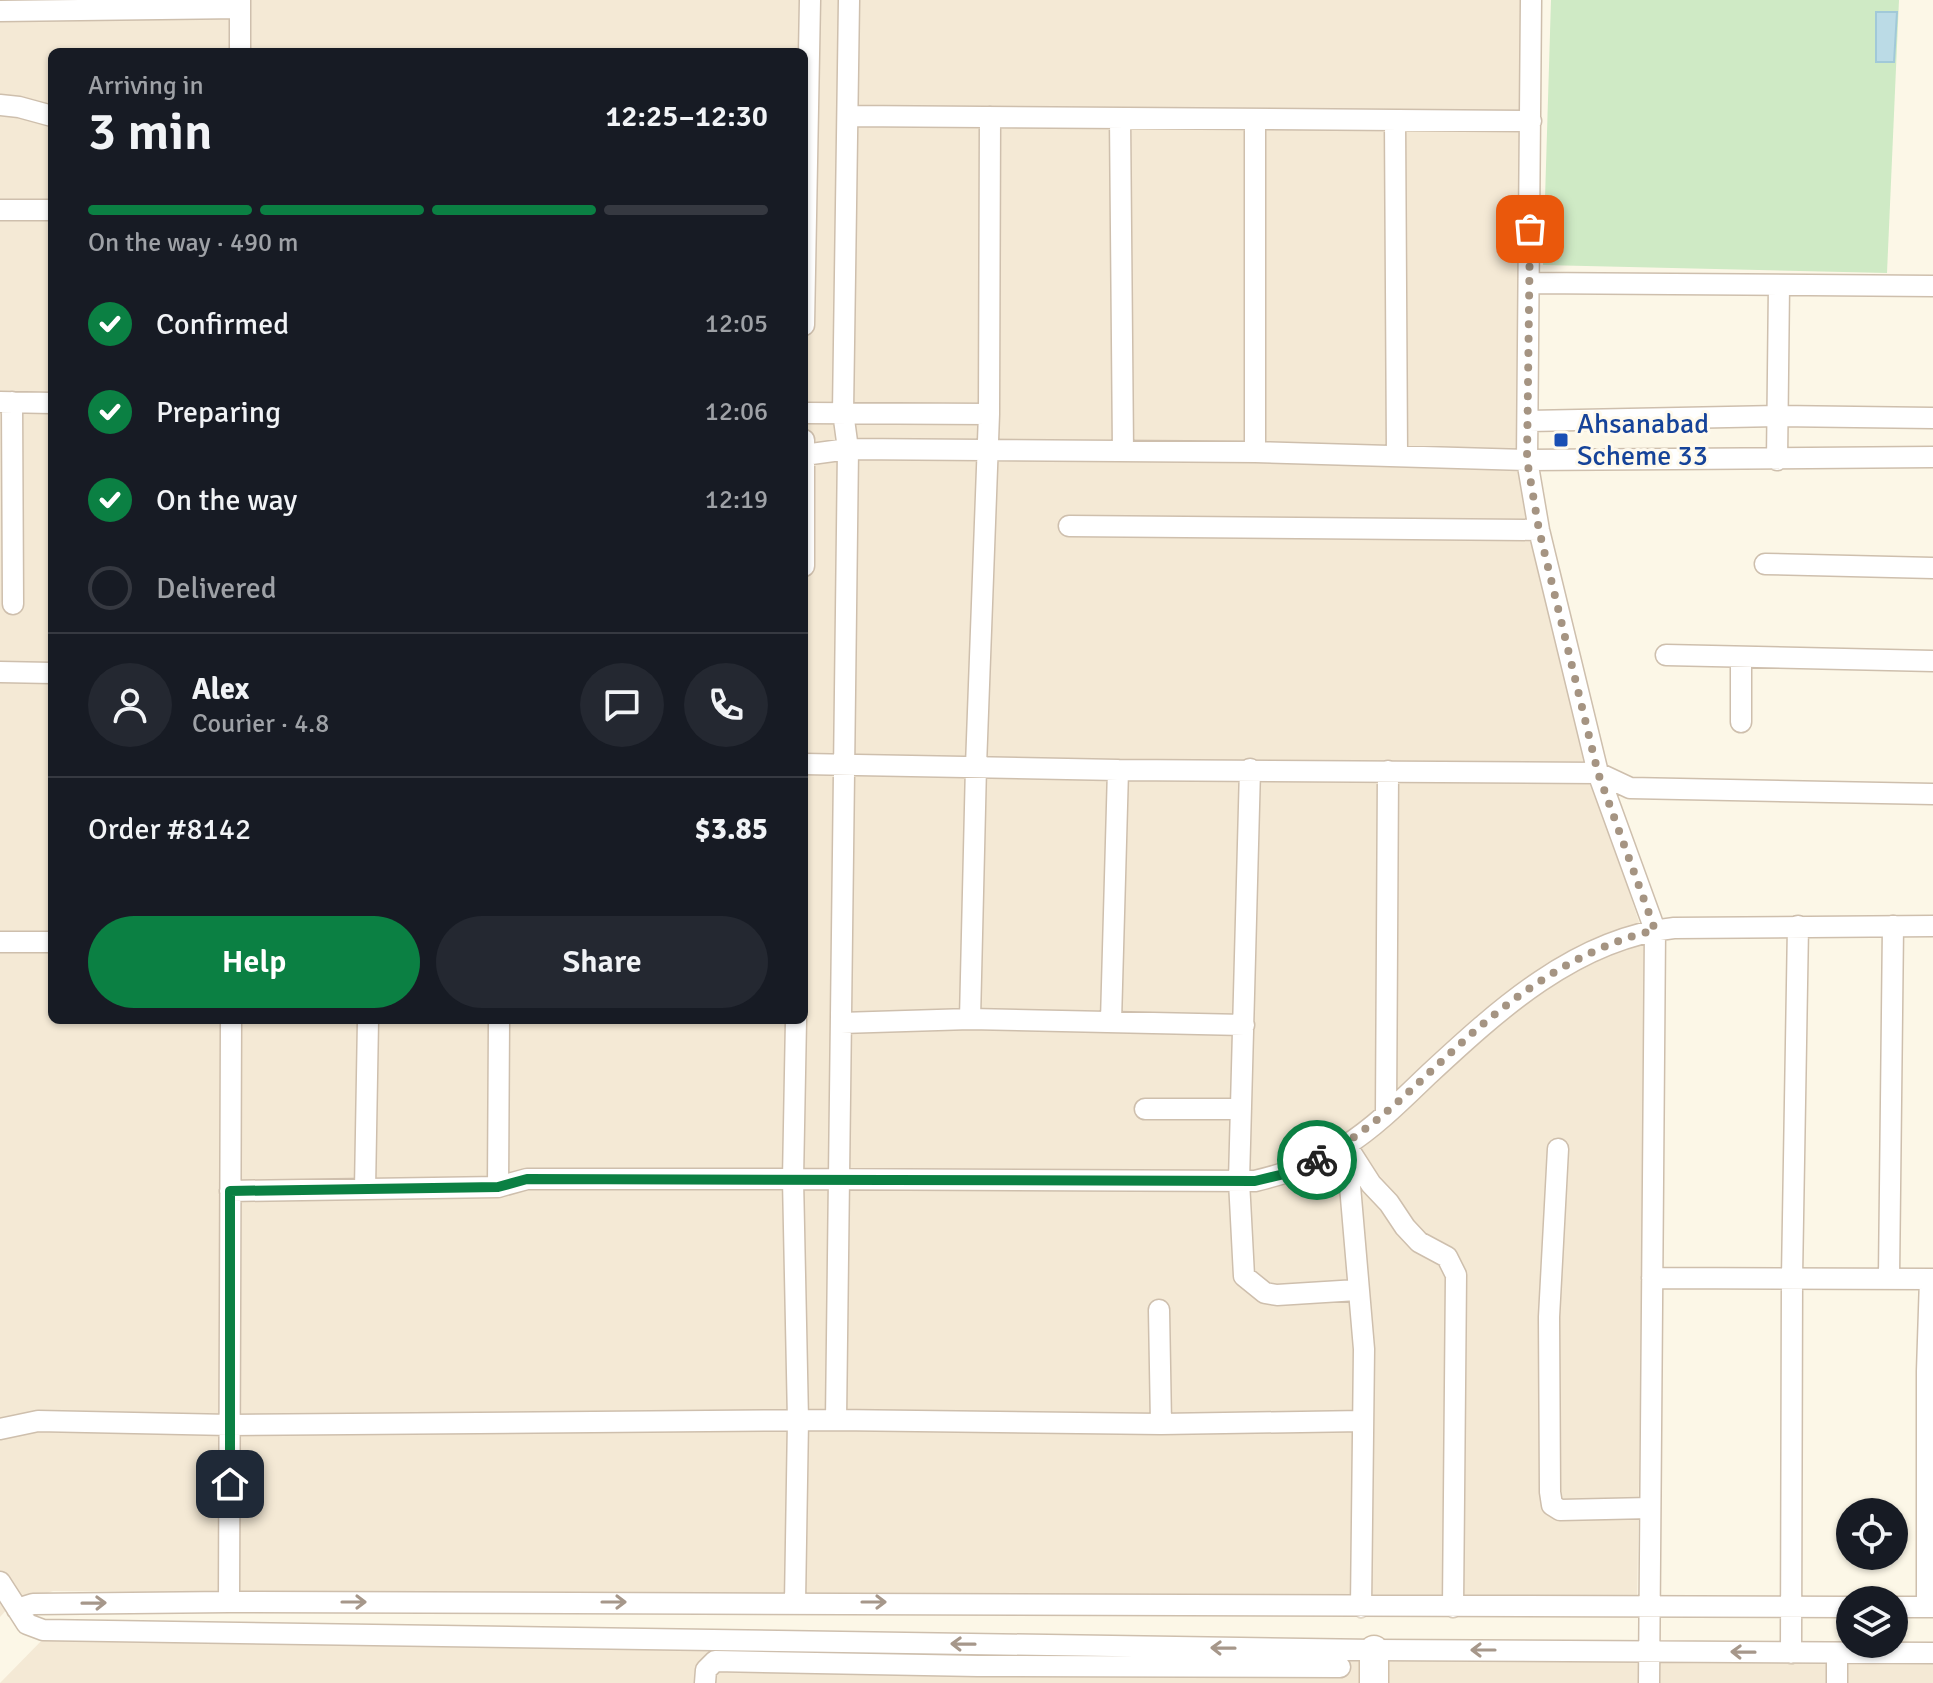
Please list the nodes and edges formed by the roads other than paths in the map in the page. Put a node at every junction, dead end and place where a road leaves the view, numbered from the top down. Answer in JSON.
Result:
{"nodes":[{"id":1,"x":810,"y":0,"type":"edge"},
{"id":2,"x":849,"y":0,"type":"edge"},
{"id":3,"x":1531,"y":0,"type":"edge"},
{"id":4,"x":240,"y":4,"type":"edge"},
{"id":5,"x":0,"y":11,"type":"edge"},
{"id":6,"x":240,"y":48,"type":"edge"},
{"id":7,"x":808,"y":58,"type":"edge"},
{"id":8,"x":0,"y":105,"type":"edge"},
{"id":9,"x":48,"y":115,"type":"edge"},
{"id":10,"x":849,"y":116,"type":"junction"},
{"id":11,"x":990,"y":117,"type":"junction"},
{"id":12,"x":1120,"y":118,"type":"junction"},
{"id":13,"x":1255,"y":120,"type":"junction"},
{"id":14,"x":1395,"y":121,"type":"junction"},
{"id":15,"x":1531,"y":121,"type":"junction"},
{"id":16,"x":0,"y":210,"type":"edge"},
{"id":17,"x":48,"y":210,"type":"edge"},
{"id":18,"x":1529,"y":283,"type":"junction"},
{"id":19,"x":1779,"y":285,"type":"junction"},
{"id":20,"x":1933,"y":286,"type":"edge"},
{"id":21,"x":6,"y":402,"type":"edge"},
{"id":22,"x":48,"y":403,"type":"edge"},
{"id":23,"x":843,"y":412,"type":"junction"},
{"id":24,"x":808,"y":413,"type":"edge"},
{"id":25,"x":989,"y":414,"type":"junction"},
{"id":26,"x":1778,"y":416,"type":"junction"},
{"id":27,"x":1933,"y":418,"type":"edge"},
{"id":28,"x":1529,"y":421,"type":"junction"},
{"id":29,"x":848,"y":449,"type":"junction"},
{"id":30,"x":808,"y":450,"type":"edge"},
{"id":31,"x":1123,"y":451,"type":"junction"},
{"id":32,"x":987,"y":452,"type":"junction"},
{"id":33,"x":1255,"y":452,"type":"junction"},
{"id":34,"x":1397,"y":455,"type":"junction"},
{"id":35,"x":1933,"y":457,"type":"edge"},
{"id":36,"x":1527,"y":460,"type":"junction"},
{"id":37,"x":1777,"y":460,"type":"junction"},
{"id":38,"x":1069,"y":526,"type":"dead end"},
{"id":39,"x":1539,"y":530,"type":"junction"},
{"id":40,"x":1765,"y":564,"type":"dead end"},
{"id":41,"x":1933,"y":568,"type":"edge"},
{"id":42,"x":13,"y":604,"type":"dead end"},
{"id":43,"x":1666,"y":655,"type":"dead end"},
{"id":44,"x":1741,"y":657,"type":"junction"},
{"id":45,"x":1933,"y":661,"type":"edge"},
{"id":46,"x":0,"y":672,"type":"edge"},
{"id":47,"x":48,"y":673,"type":"edge"},
{"id":48,"x":1741,"y":722,"type":"dead end"},
{"id":49,"x":808,"y":764,"type":"edge"},
{"id":50,"x":845,"y":765,"type":"junction"},
{"id":51,"x":976,"y":766,"type":"junction"},
{"id":52,"x":1250,"y":769,"type":"junction"},
{"id":53,"x":1118,"y":770,"type":"junction"},
{"id":54,"x":1388,"y":771,"type":"junction"},
{"id":55,"x":1598,"y":773,"type":"junction"},
{"id":56,"x":1933,"y":794,"type":"edge"},
{"id":57,"x":1798,"y":926,"type":"junction"},
{"id":58,"x":1893,"y":926,"type":"junction"},
{"id":59,"x":1933,"y":926,"type":"edge"},
{"id":60,"x":1655,"y":930,"type":"junction"},
{"id":61,"x":0,"y":942,"type":"edge"},
{"id":62,"x":48,"y":942,"type":"edge"},
{"id":63,"x":970,"y":1019,"type":"junction"},
{"id":64,"x":1111,"y":1021,"type":"junction"},
{"id":65,"x":841,"y":1023,"type":"junction"},
{"id":66,"x":231,"y":1024,"type":"edge"},
{"id":67,"x":368,"y":1024,"type":"edge"},
{"id":68,"x":499,"y":1024,"type":"edge"},
{"id":69,"x":796,"y":1024,"type":"edge"},
{"id":70,"x":1244,"y":1025,"type":"junction"},
{"id":71,"x":1145,"y":1109,"type":"dead end"},
{"id":72,"x":1241,"y":1109,"type":"junction"},
{"id":73,"x":1386,"y":1114,"type":"junction"},
{"id":74,"x":1346,"y":1145,"type":"junction"},
{"id":75,"x":1558,"y":1149,"type":"dead end"},
{"id":76,"x":793,"y":1179,"type":"junction"},
{"id":77,"x":838,"y":1180,"type":"junction"},
{"id":78,"x":1239,"y":1181,"type":"junction"},
{"id":79,"x":498,"y":1187,"type":"junction"},
{"id":80,"x":365,"y":1189,"type":"junction"},
{"id":81,"x":230,"y":1191,"type":"junction"},
{"id":82,"x":1792,"y":1277,"type":"junction"},
{"id":83,"x":1889,"y":1277,"type":"junction"},
{"id":84,"x":1652,"y":1278,"type":"junction"},
{"id":85,"x":1932,"y":1279,"type":"edge"},
{"id":86,"x":1357,"y":1290,"type":"junction"},
{"id":87,"x":1159,"y":1310,"type":"dead end"},
{"id":88,"x":798,"y":1420,"type":"junction"},
{"id":89,"x":836,"y":1420,"type":"junction"},
{"id":90,"x":1363,"y":1421,"type":"junction"},
{"id":91,"x":1161,"y":1424,"type":"junction"},
{"id":92,"x":230,"y":1425,"type":"junction"},
{"id":93,"x":0,"y":1429,"type":"edge"},
{"id":94,"x":1650,"y":1508,"type":"junction"},
{"id":95,"x":6,"y":1596,"type":"edge"},
{"id":96,"x":229,"y":1602,"type":"junction"},
{"id":97,"x":795,"y":1602,"type":"junction"},
{"id":98,"x":1361,"y":1607,"type":"junction"},
{"id":99,"x":1453,"y":1607,"type":"junction"},
{"id":100,"x":1836,"y":1607,"type":"edge"},
{"id":101,"x":1908,"y":1607,"type":"edge"},
{"id":102,"x":1930,"y":1607,"type":"edge"},
{"id":103,"x":1649,"y":1608,"type":"junction"},
{"id":104,"x":1792,"y":1608,"type":"junction"},
{"id":105,"x":1374,"y":1650,"type":"junction"},
{"id":106,"x":1649,"y":1650,"type":"junction"},
{"id":107,"x":1791,"y":1653,"type":"junction"},
{"id":108,"x":1836,"y":1653,"type":"edge"},
{"id":109,"x":1908,"y":1653,"type":"edge"},
{"id":110,"x":1933,"y":1653,"type":"edge"},
{"id":111,"x":1837,"y":1658,"type":"edge"},
{"id":112,"x":1340,"y":1667,"type":"dead end"},
{"id":113,"x":977,"y":1675,"type":"edge"},
{"id":114,"x":1238,"y":1675,"type":"edge"},
{"id":115,"x":705,"y":1683,"type":"edge"},
{"id":116,"x":1374,"y":1683,"type":"edge"},
{"id":117,"x":1649,"y":1683,"type":"edge"},
{"id":118,"x":1837,"y":1683,"type":"edge"}],
"edges":[{"from":1,"to":7,"type":"street"},
{"from":2,"to":10,"type":"street"},
{"from":3,"to":15,"type":"street"},
{"from":4,"to":5,"type":"street"},
{"from":4,"to":6,"type":"street"},
{"from":8,"to":9,"type":"street"},
{"from":10,"to":11,"type":"street"},
{"from":10,"to":23,"type":"street"},
{"from":11,"to":12,"type":"street"},
{"from":11,"to":25,"type":"street"},
{"from":12,"to":13,"type":"street"},
{"from":12,"to":31,"type":"street"},
{"from":13,"to":14,"type":"street"},
{"from":13,"to":33,"type":"street"},
{"from":14,"to":15,"type":"street"},
{"from":14,"to":34,"type":"street"},
{"from":15,"to":18,"type":"street"},
{"from":16,"to":17,"type":"street"},
{"from":18,"to":19,"type":"street"},
{"from":18,"to":28,"type":"street"},
{"from":19,"to":20,"type":"street"},
{"from":19,"to":26,"type":"street"},
{"from":21,"to":22,"type":"street"},
{"from":21,"to":42,"type":"street"},
{"from":23,"to":24,"type":"street"},
{"from":23,"to":25,"type":"street"},
{"from":23,"to":29,"type":"street"},
{"from":25,"to":32,"type":"street"},
{"from":26,"to":27,"type":"street"},
{"from":26,"to":28,"type":"street"},
{"from":26,"to":37,"type":"street"},
{"from":28,"to":36,"type":"street"},
{"from":29,"to":30,"type":"street"},
{"from":29,"to":32,"type":"street"},
{"from":29,"to":50,"type":"street"},
{"from":31,"to":32,"type":"street"},
{"from":31,"to":33,"type":"street"},
{"from":32,"to":51,"type":"street"},
{"from":33,"to":34,"type":"street"},
{"from":34,"to":36,"type":"street"},
{"from":35,"to":37,"type":"street"},
{"from":36,"to":37,"type":"street"},
{"from":36,"to":39,"type":"street"},
{"from":38,"to":39,"type":"street"},
{"from":39,"to":55,"type":"street"},
{"from":40,"to":41,"type":"street"},
{"from":43,"to":44,"type":"street"},
{"from":44,"to":45,"type":"street"},
{"from":44,"to":48,"type":"street"},
{"from":46,"to":47,"type":"street"},
{"from":49,"to":50,"type":"street"},
{"from":50,"to":51,"type":"street"},
{"from":50,"to":65,"type":"street"},
{"from":51,"to":53,"type":"street"},
{"from":51,"to":63,"type":"street"},
{"from":52,"to":53,"type":"street"},
{"from":52,"to":54,"type":"street"},
{"from":52,"to":70,"type":"street"},
{"from":53,"to":64,"type":"street"},
{"from":54,"to":55,"type":"street"},
{"from":54,"to":73,"type":"street"},
{"from":55,"to":56,"type":"street"},
{"from":55,"to":60,"type":"street"},
{"from":57,"to":58,"type":"street"},
{"from":57,"to":60,"type":"street"},
{"from":57,"to":82,"type":"street"},
{"from":58,"to":59,"type":"street"},
{"from":58,"to":83,"type":"street"},
{"from":60,"to":73,"type":"street"},
{"from":60,"to":84,"type":"street"},
{"from":61,"to":62,"type":"street"},
{"from":63,"to":64,"type":"street"},
{"from":63,"to":65,"type":"street"},
{"from":64,"to":70,"type":"street"},
{"from":65,"to":77,"type":"street"},
{"from":66,"to":81,"type":"street"},
{"from":67,"to":80,"type":"street"},
{"from":68,"to":79,"type":"street"},
{"from":69,"to":76,"type":"street"},
{"from":70,"to":72,"type":"street"},
{"from":71,"to":72,"type":"street"},
{"from":72,"to":78,"type":"street"},
{"from":73,"to":74,"type":"street"},
{"from":74,"to":78,"type":"street"},
{"from":74,"to":86,"type":"street"},
{"from":74,"to":99,"type":"street"},
{"from":75,"to":94,"type":"street"},
{"from":76,"to":77,"type":"street"},
{"from":76,"to":79,"type":"street"},
{"from":76,"to":88,"type":"street"},
{"from":77,"to":78,"type":"street"},
{"from":77,"to":89,"type":"street"},
{"from":78,"to":86,"type":"street"},
{"from":79,"to":80,"type":"street"},
{"from":80,"to":81,"type":"street"},
{"from":81,"to":92,"type":"street"},
{"from":82,"to":83,"type":"street"},
{"from":82,"to":84,"type":"street"},
{"from":82,"to":104,"type":"street"},
{"from":83,"to":85,"type":"street"},
{"from":84,"to":94,"type":"street"},
{"from":85,"to":102,"type":"street"},
{"from":86,"to":90,"type":"street"},
{"from":87,"to":91,"type":"street"},
{"from":88,"to":89,"type":"street"},
{"from":88,"to":92,"type":"street"},
{"from":88,"to":97,"type":"street"},
{"from":89,"to":91,"type":"street"},
{"from":90,"to":91,"type":"street"},
{"from":90,"to":98,"type":"street"},
{"from":92,"to":93,"type":"street"},
{"from":92,"to":96,"type":"street"},
{"from":94,"to":103,"type":"street"},
{"from":95,"to":96,"type":"street","one_way":true},
{"from":105,"to":95,"type":"street","one_way":true},
{"from":96,"to":97,"type":"street","one_way":true},
{"from":97,"to":98,"type":"street","one_way":true},
{"from":98,"to":99,"type":"street"},
{"from":99,"to":103,"type":"street"},
{"from":100,"to":104,"type":"street"},
{"from":101,"to":102,"type":"street"},
{"from":103,"to":104,"type":"street"},
{"from":103,"to":106,"type":"street"},
{"from":104,"to":107,"type":"street"},
{"from":106,"to":105,"type":"street","one_way":true},
{"from":105,"to":116,"type":"street"},
{"from":107,"to":106,"type":"street","one_way":true},
{"from":106,"to":117,"type":"street"},
{"from":107,"to":108,"type":"street"},
{"from":109,"to":110,"type":"street"},
{"from":111,"to":118,"type":"street"},
{"from":112,"to":114,"type":"street"},
{"from":113,"to":114,"type":"street"},
{"from":113,"to":115,"type":"street"}]}
